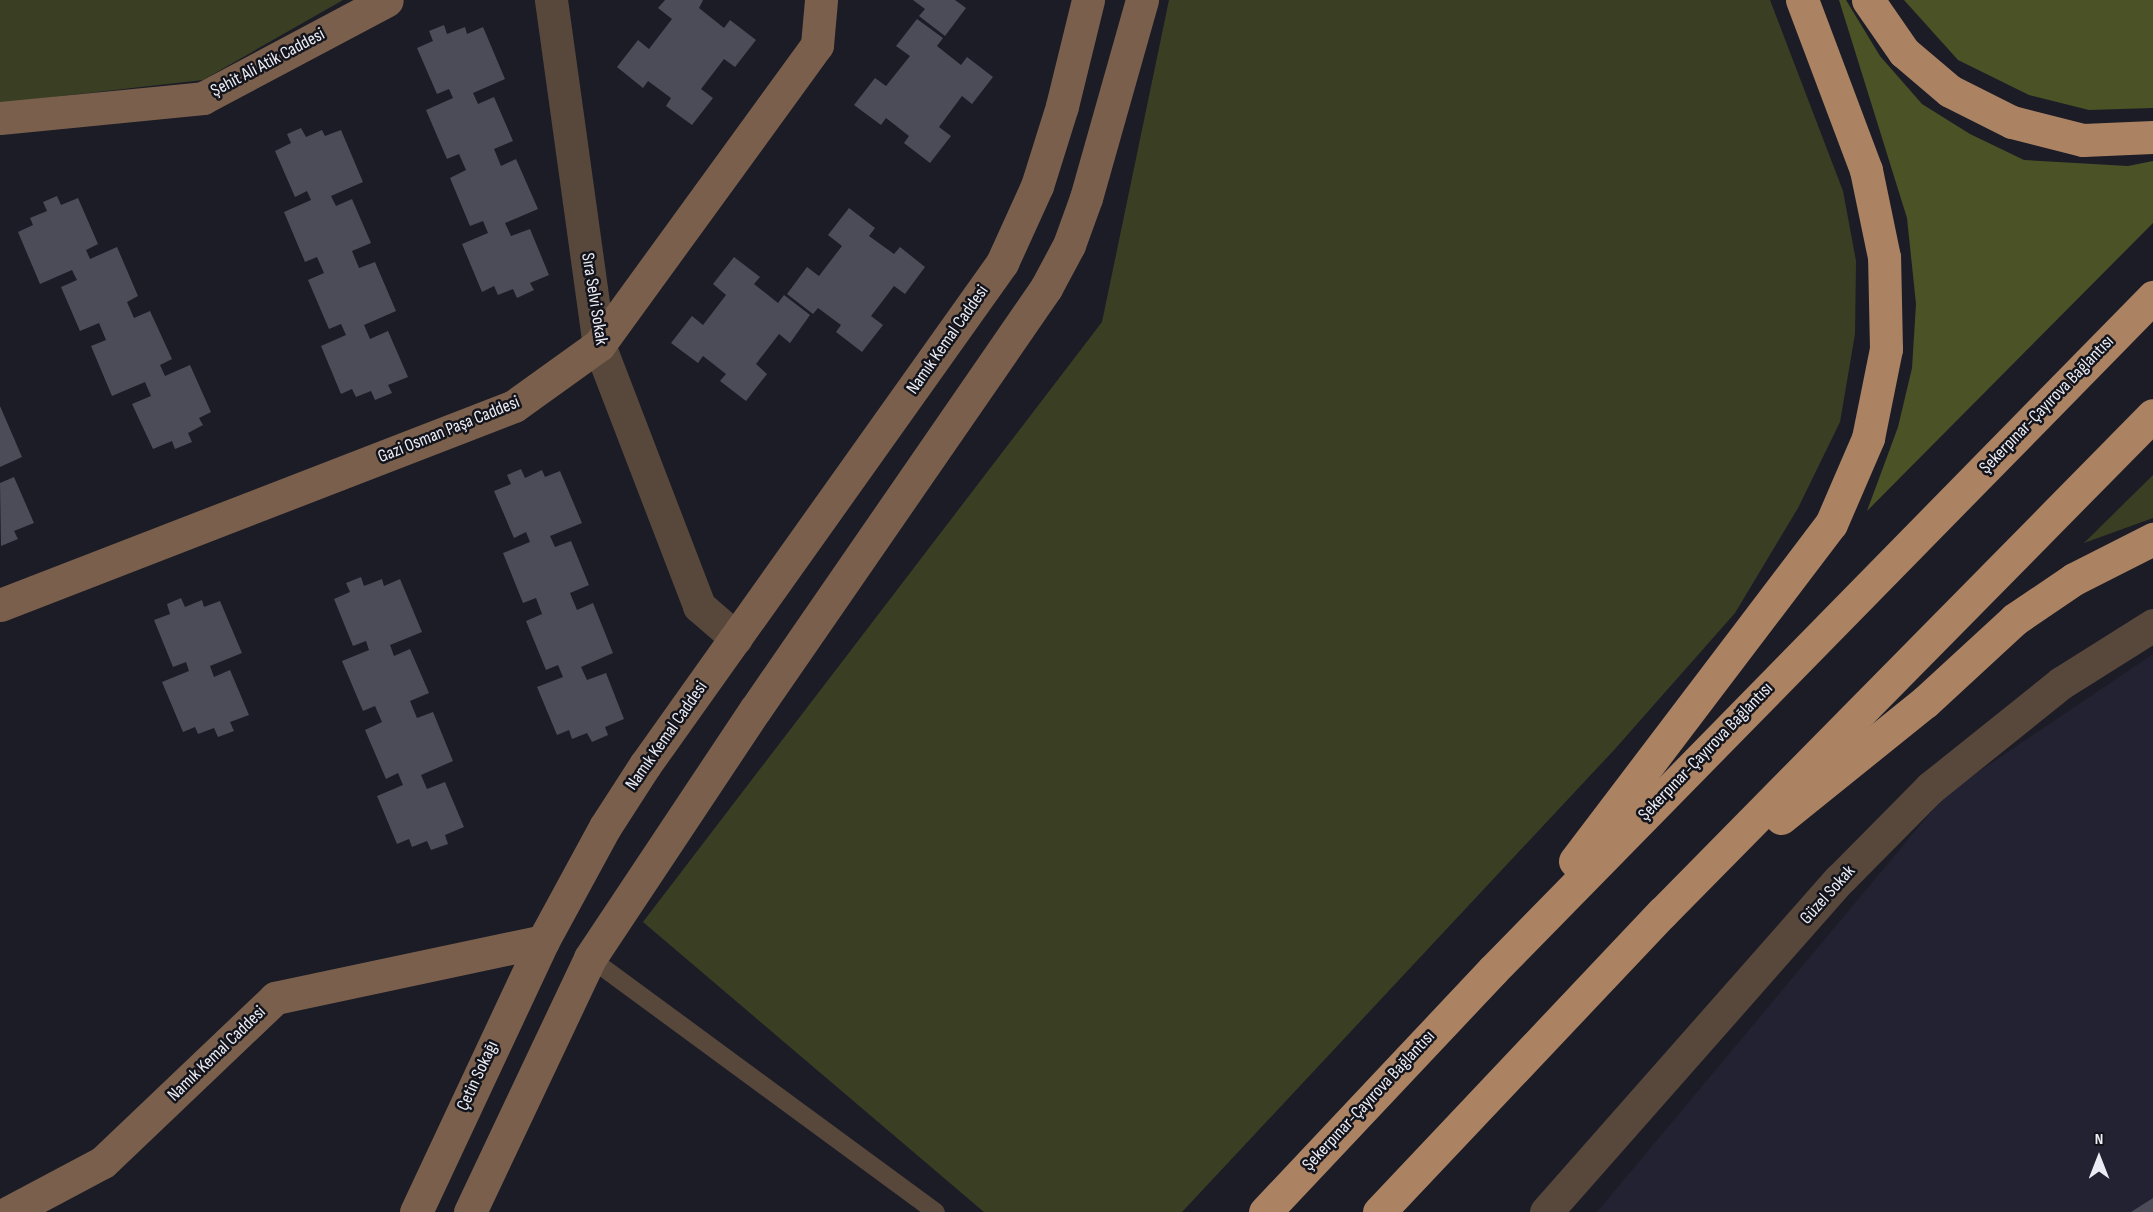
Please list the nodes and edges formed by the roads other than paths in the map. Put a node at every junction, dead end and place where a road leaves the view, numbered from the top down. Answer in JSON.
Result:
{"nodes":[{"id":1,"x":387,"y":0,"type":"edge"},
{"id":2,"x":551,"y":0,"type":"edge"},
{"id":3,"x":821,"y":0,"type":"edge"},
{"id":4,"x":1088,"y":0,"type":"edge"},
{"id":5,"x":1142,"y":0,"type":"edge"},
{"id":6,"x":1802,"y":0,"type":"edge"},
{"id":7,"x":1868,"y":0,"type":"edge"},
{"id":8,"x":0,"y":118,"type":"edge"},
{"id":9,"x":2153,"y":137,"type":"edge"},
{"id":10,"x":2153,"y":297,"type":"edge"},
{"id":11,"x":599,"y":345,"type":"junction"},
{"id":12,"x":2153,"y":414,"type":"edge"},
{"id":13,"x":2153,"y":539,"type":"edge"},
{"id":14,"x":0,"y":605,"type":"edge"},
{"id":15,"x":2153,"y":625,"type":"edge"},
{"id":16,"x":736,"y":638,"type":"junction"},
{"id":17,"x":1662,"y":913,"type":"junction"},
{"id":18,"x":543,"y":941,"type":"junction"},
{"id":19,"x":590,"y":958,"type":"junction"},
{"id":20,"x":1493,"y":970,"type":"junction"},
{"id":21,"x":9,"y":1212,"type":"edge"},
{"id":22,"x":416,"y":1212,"type":"edge"},
{"id":23,"x":470,"y":1212,"type":"edge"},
{"id":24,"x":936,"y":1212,"type":"edge"},
{"id":25,"x":1265,"y":1212,"type":"edge"},
{"id":26,"x":1379,"y":1212,"type":"edge"},
{"id":27,"x":1546,"y":1212,"type":"edge"}],
"edges":[{"from":1,"to":8,"type":"street","name":"Şehit Ali Atik Caddesi"},
{"from":2,"to":11,"type":"street","name":"Sıra Selvi Sokak"},
{"from":3,"to":11,"type":"street","name":"Gazi Osman Paşa Caddesi"},
{"from":4,"to":16,"type":"street","name":"Namık Kemal Caddesi"},
{"from":5,"to":19,"type":"street"},
{"from":6,"to":20,"type":"highway"},
{"from":7,"to":9,"type":"highway"},
{"from":10,"to":20,"type":"highway","name":"Şekerpınar-Çayırova Bağlantısı"},
{"from":11,"to":14,"type":"street","name":"Gazi Osman Paşa Caddesi"},
{"from":11,"to":16,"type":"street","name":"Sıra Selvi Sokak"},
{"from":12,"to":17,"type":"highway"},
{"from":13,"to":17,"type":"highway"},
{"from":15,"to":27,"type":"street","name":"Güzel Sokak"},
{"from":16,"to":18,"type":"street","name":"Namık Kemal Caddesi"},
{"from":17,"to":26,"type":"highway"},
{"from":18,"to":21,"type":"street","name":"Namık Kemal Caddesi"},
{"from":18,"to":22,"type":"street","name":"Çetin Sokağı"},
{"from":19,"to":23,"type":"street"},
{"from":19,"to":24,"type":"lane"},
{"from":20,"to":25,"type":"highway","name":"Şekerpınar-Çayırova Bağlantısı"}]}
